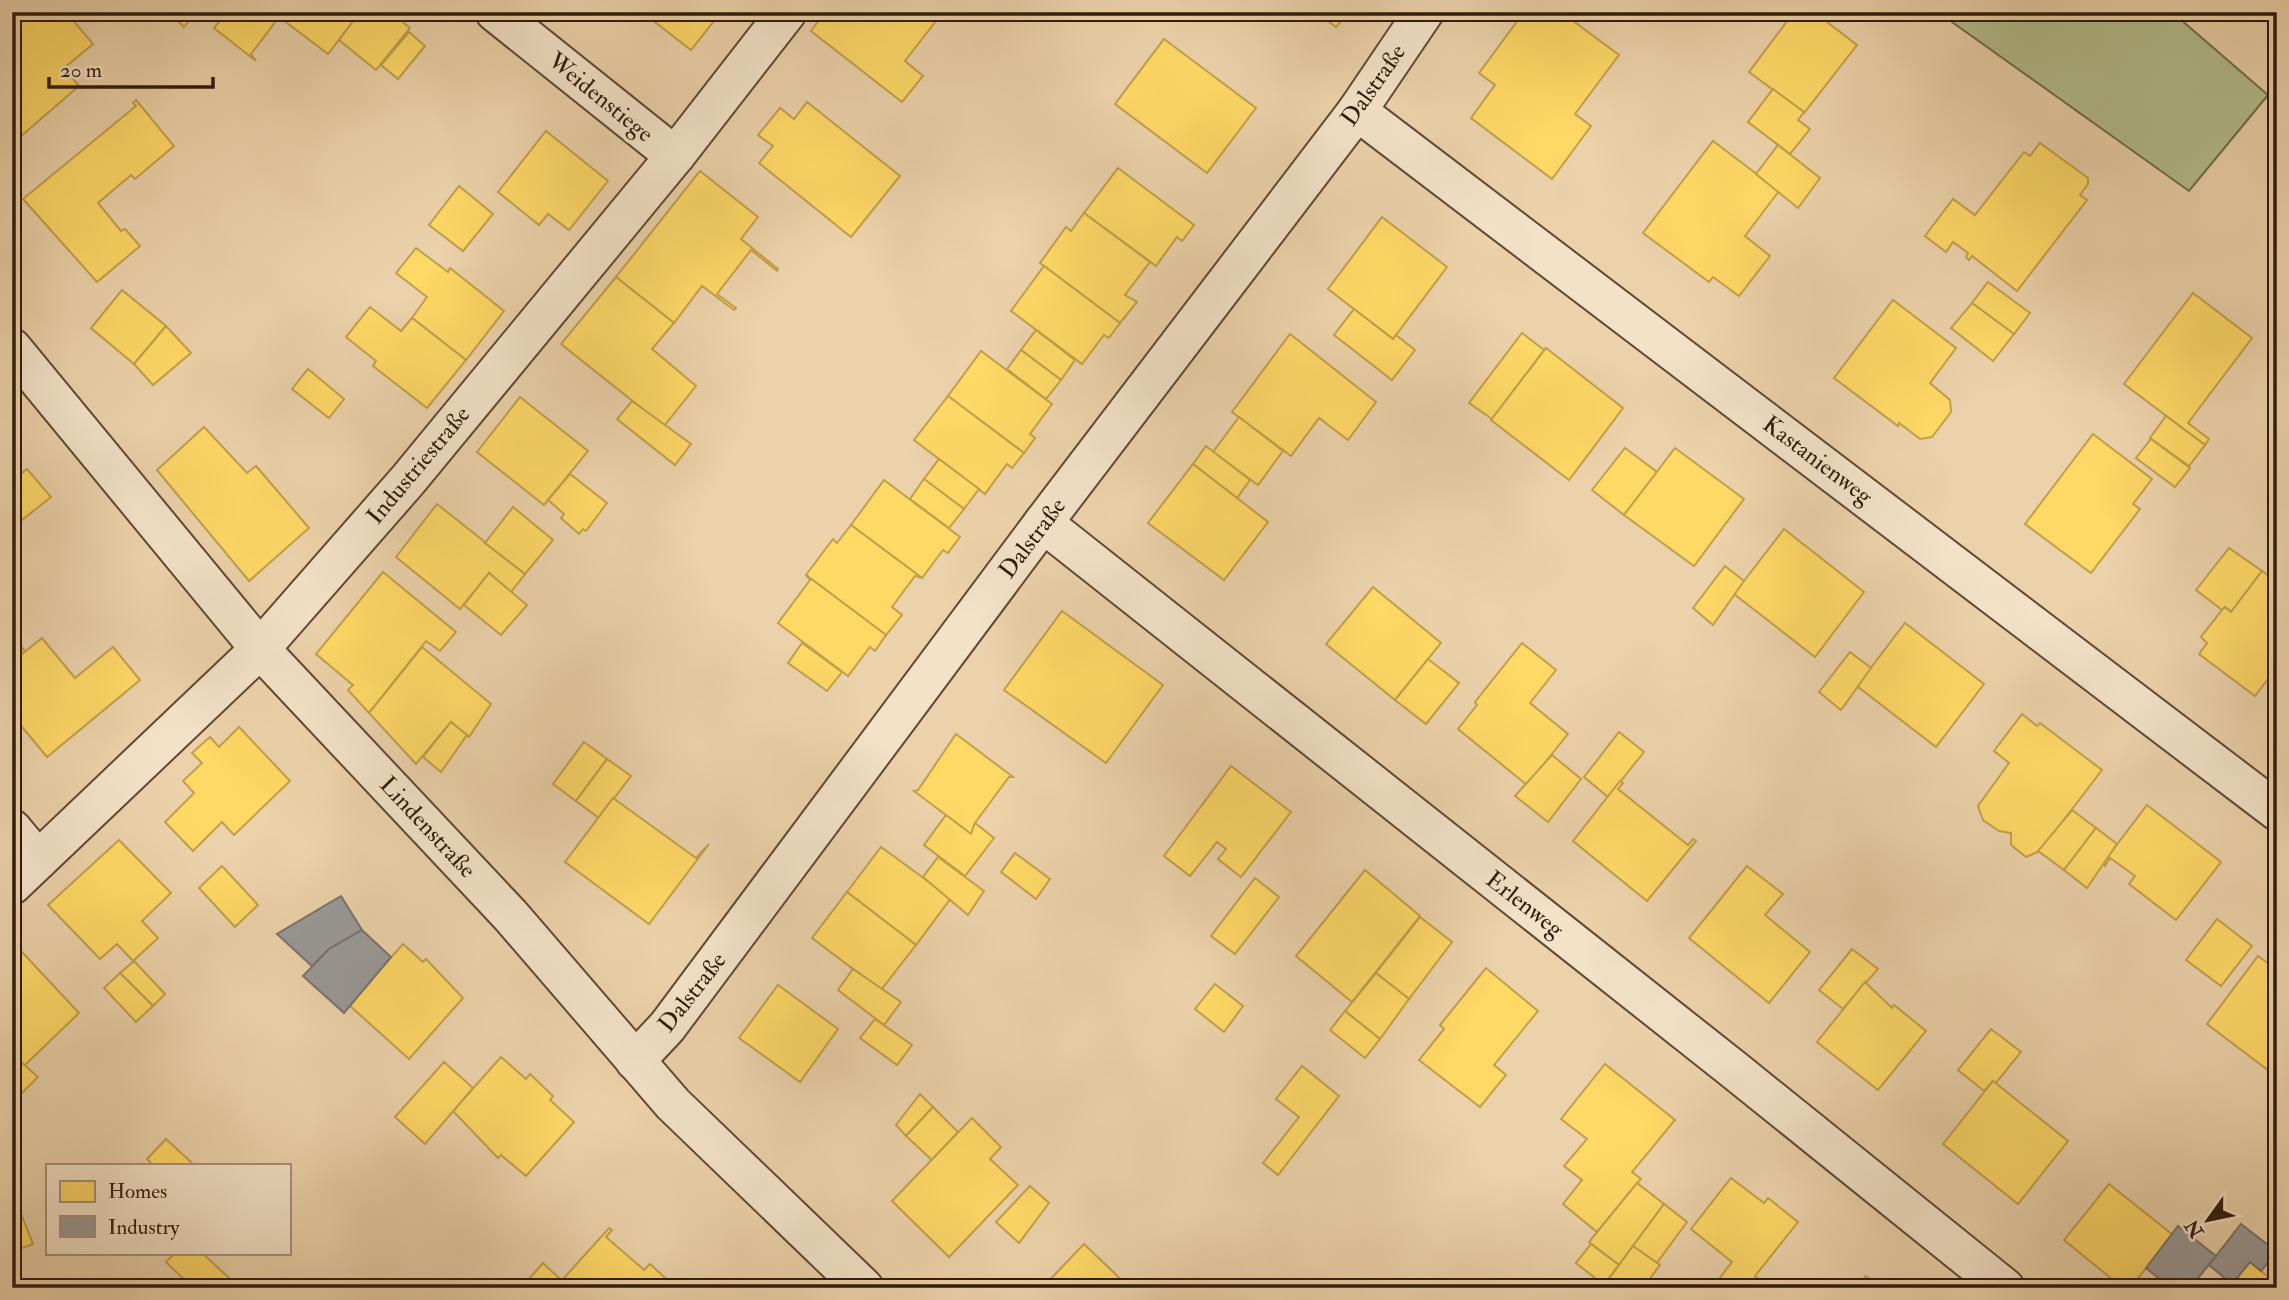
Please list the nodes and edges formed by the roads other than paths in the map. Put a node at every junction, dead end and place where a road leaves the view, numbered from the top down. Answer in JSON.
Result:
{"nodes":[{"id":1,"x":495,"y":12,"type":"edge"},
{"id":2,"x":787,"y":12,"type":"edge"},
{"id":3,"x":1424,"y":12,"type":"edge"},
{"id":4,"x":1357,"y":111,"type":"junction"},
{"id":5,"x":675,"y":156,"type":"junction"},
{"id":6,"x":12,"y":348,"type":"edge"},
{"id":7,"x":1043,"y":523,"type":"junction"},
{"id":8,"x":260,"y":649,"type":"junction"},
{"id":9,"x":2277,"y":811,"type":"edge"},
{"id":10,"x":12,"y":829,"type":"edge"},
{"id":11,"x":25,"y":872,"type":"edge"},
{"id":12,"x":635,"y":1061,"type":"junction"},
{"id":13,"x":864,"y":1288,"type":"edge"},
{"id":14,"x":2005,"y":1288,"type":"edge"}],
"edges":[{"from":1,"to":5,"type":"street","name":"Weidenstiege"},
{"from":2,"to":5,"type":"street","name":"Industriestraße"},
{"from":3,"to":4,"type":"street","name":"Dalstraße"},
{"from":4,"to":7,"type":"street","name":"Dalstraße"},
{"from":4,"to":9,"type":"street","name":"Kastanienweg"},
{"from":5,"to":8,"type":"street","name":"Industriestraße"},
{"from":6,"to":8,"type":"street","name":"Lindenstraße"},
{"from":7,"to":12,"type":"street","name":"Dalstraße"},
{"from":7,"to":14,"type":"street","name":"Erlenweg"},
{"from":8,"to":11,"type":"street","name":"Industriestraße"},
{"from":8,"to":12,"type":"street","name":"Lindenstraße"},
{"from":10,"to":11,"type":"street"},
{"from":12,"to":13,"type":"street","name":"Lindenstraße"}]}
